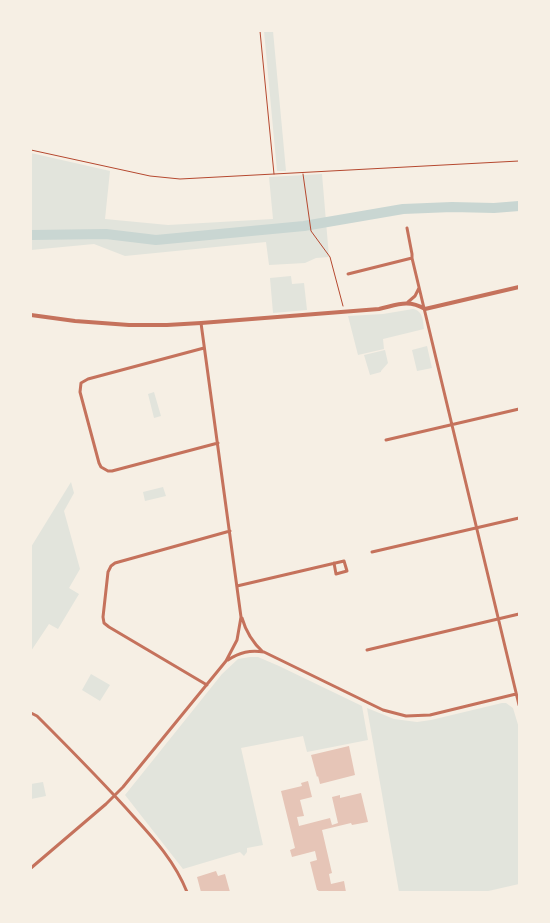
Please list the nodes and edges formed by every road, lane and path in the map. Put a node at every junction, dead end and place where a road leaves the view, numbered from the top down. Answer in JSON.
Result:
{"nodes":[{"id":1,"x":260,"y":31,"type":"edge"},
{"id":2,"x":31,"y":150,"type":"edge"},
{"id":3,"x":519,"y":161,"type":"edge"},
{"id":4,"x":303,"y":172,"type":"junction"},
{"id":5,"x":274,"y":174,"type":"junction"},
{"id":6,"x":407,"y":228,"type":"dead end"},
{"id":7,"x":412,"y":258,"type":"junction"},
{"id":8,"x":348,"y":274,"type":"dead end"},
{"id":9,"x":419,"y":287,"type":"junction"},
{"id":10,"x":519,"y":287,"type":"edge"},
{"id":11,"x":408,"y":302,"type":"junction"},
{"id":12,"x":425,"y":309,"type":"junction"},
{"id":13,"x":344,"y":312,"type":"junction"},
{"id":14,"x":31,"y":315,"type":"edge"},
{"id":15,"x":200,"y":323,"type":"junction"},
{"id":16,"x":204,"y":348,"type":"junction"},
{"id":17,"x":519,"y":409,"type":"edge"},
{"id":18,"x":452,"y":424,"type":"junction"},
{"id":19,"x":386,"y":440,"type":"dead end"},
{"id":20,"x":218,"y":443,"type":"junction"},
{"id":21,"x":519,"y":518,"type":"edge"},
{"id":22,"x":477,"y":528,"type":"junction"},
{"id":23,"x":230,"y":531,"type":"junction"},
{"id":24,"x":372,"y":552,"type":"dead end"},
{"id":25,"x":334,"y":563,"type":"junction"},
{"id":26,"x":237,"y":586,"type":"junction"},
{"id":27,"x":519,"y":614,"type":"edge"},
{"id":28,"x":241,"y":617,"type":"junction"},
{"id":29,"x":498,"y":619,"type":"junction"},
{"id":30,"x":367,"y":650,"type":"dead end"},
{"id":31,"x":264,"y":652,"type":"junction"},
{"id":32,"x":226,"y":661,"type":"junction"},
{"id":33,"x":207,"y":685,"type":"junction"},
{"id":34,"x":516,"y":694,"type":"junction"},
{"id":35,"x":519,"y":705,"type":"edge"},
{"id":36,"x":31,"y":714,"type":"edge"},
{"id":37,"x":115,"y":795,"type":"junction"},
{"id":38,"x":31,"y":868,"type":"edge"},
{"id":39,"x":187,"y":892,"type":"edge"}],
"edges":[{"from":1,"to":5,"type":"path"},
{"from":2,"to":5,"type":"path"},
{"from":3,"to":4,"type":"path"},
{"from":4,"to":5,"type":"path"},
{"from":4,"to":13,"type":"path"},
{"from":6,"to":7,"type":"street"},
{"from":7,"to":8,"type":"street"},
{"from":7,"to":9,"type":"street"},
{"from":9,"to":11,"type":"street"},
{"from":9,"to":12,"type":"street"},
{"from":10,"to":12,"type":"street"},
{"from":11,"to":12,"type":"street"},
{"from":11,"to":13,"type":"street"},
{"from":12,"to":18,"type":"street"},
{"from":13,"to":15,"type":"street"},
{"from":14,"to":15,"type":"street"},
{"from":15,"to":16,"type":"street"},
{"from":16,"to":20,"type":"street"},
{"from":16,"to":20,"type":"street"},
{"from":17,"to":18,"type":"street"},
{"from":18,"to":19,"type":"street"},
{"from":18,"to":22,"type":"street"},
{"from":20,"to":23,"type":"street"},
{"from":21,"to":22,"type":"street"},
{"from":22,"to":24,"type":"street"},
{"from":22,"to":29,"type":"street"},
{"from":23,"to":26,"type":"street"},
{"from":23,"to":33,"type":"street"},
{"from":25,"to":25,"type":"street"},
{"from":25,"to":26,"type":"street"},
{"from":26,"to":28,"type":"street"},
{"from":27,"to":29,"type":"street"},
{"from":28,"to":31,"type":"street"},
{"from":28,"to":32,"type":"street"},
{"from":29,"to":30,"type":"street"},
{"from":29,"to":34,"type":"street"},
{"from":31,"to":32,"type":"street"},
{"from":31,"to":34,"type":"street"},
{"from":32,"to":33,"type":"street"},
{"from":33,"to":37,"type":"street"},
{"from":34,"to":35,"type":"street"},
{"from":36,"to":37,"type":"street"},
{"from":37,"to":38,"type":"street"},
{"from":37,"to":39,"type":"street"}]}
